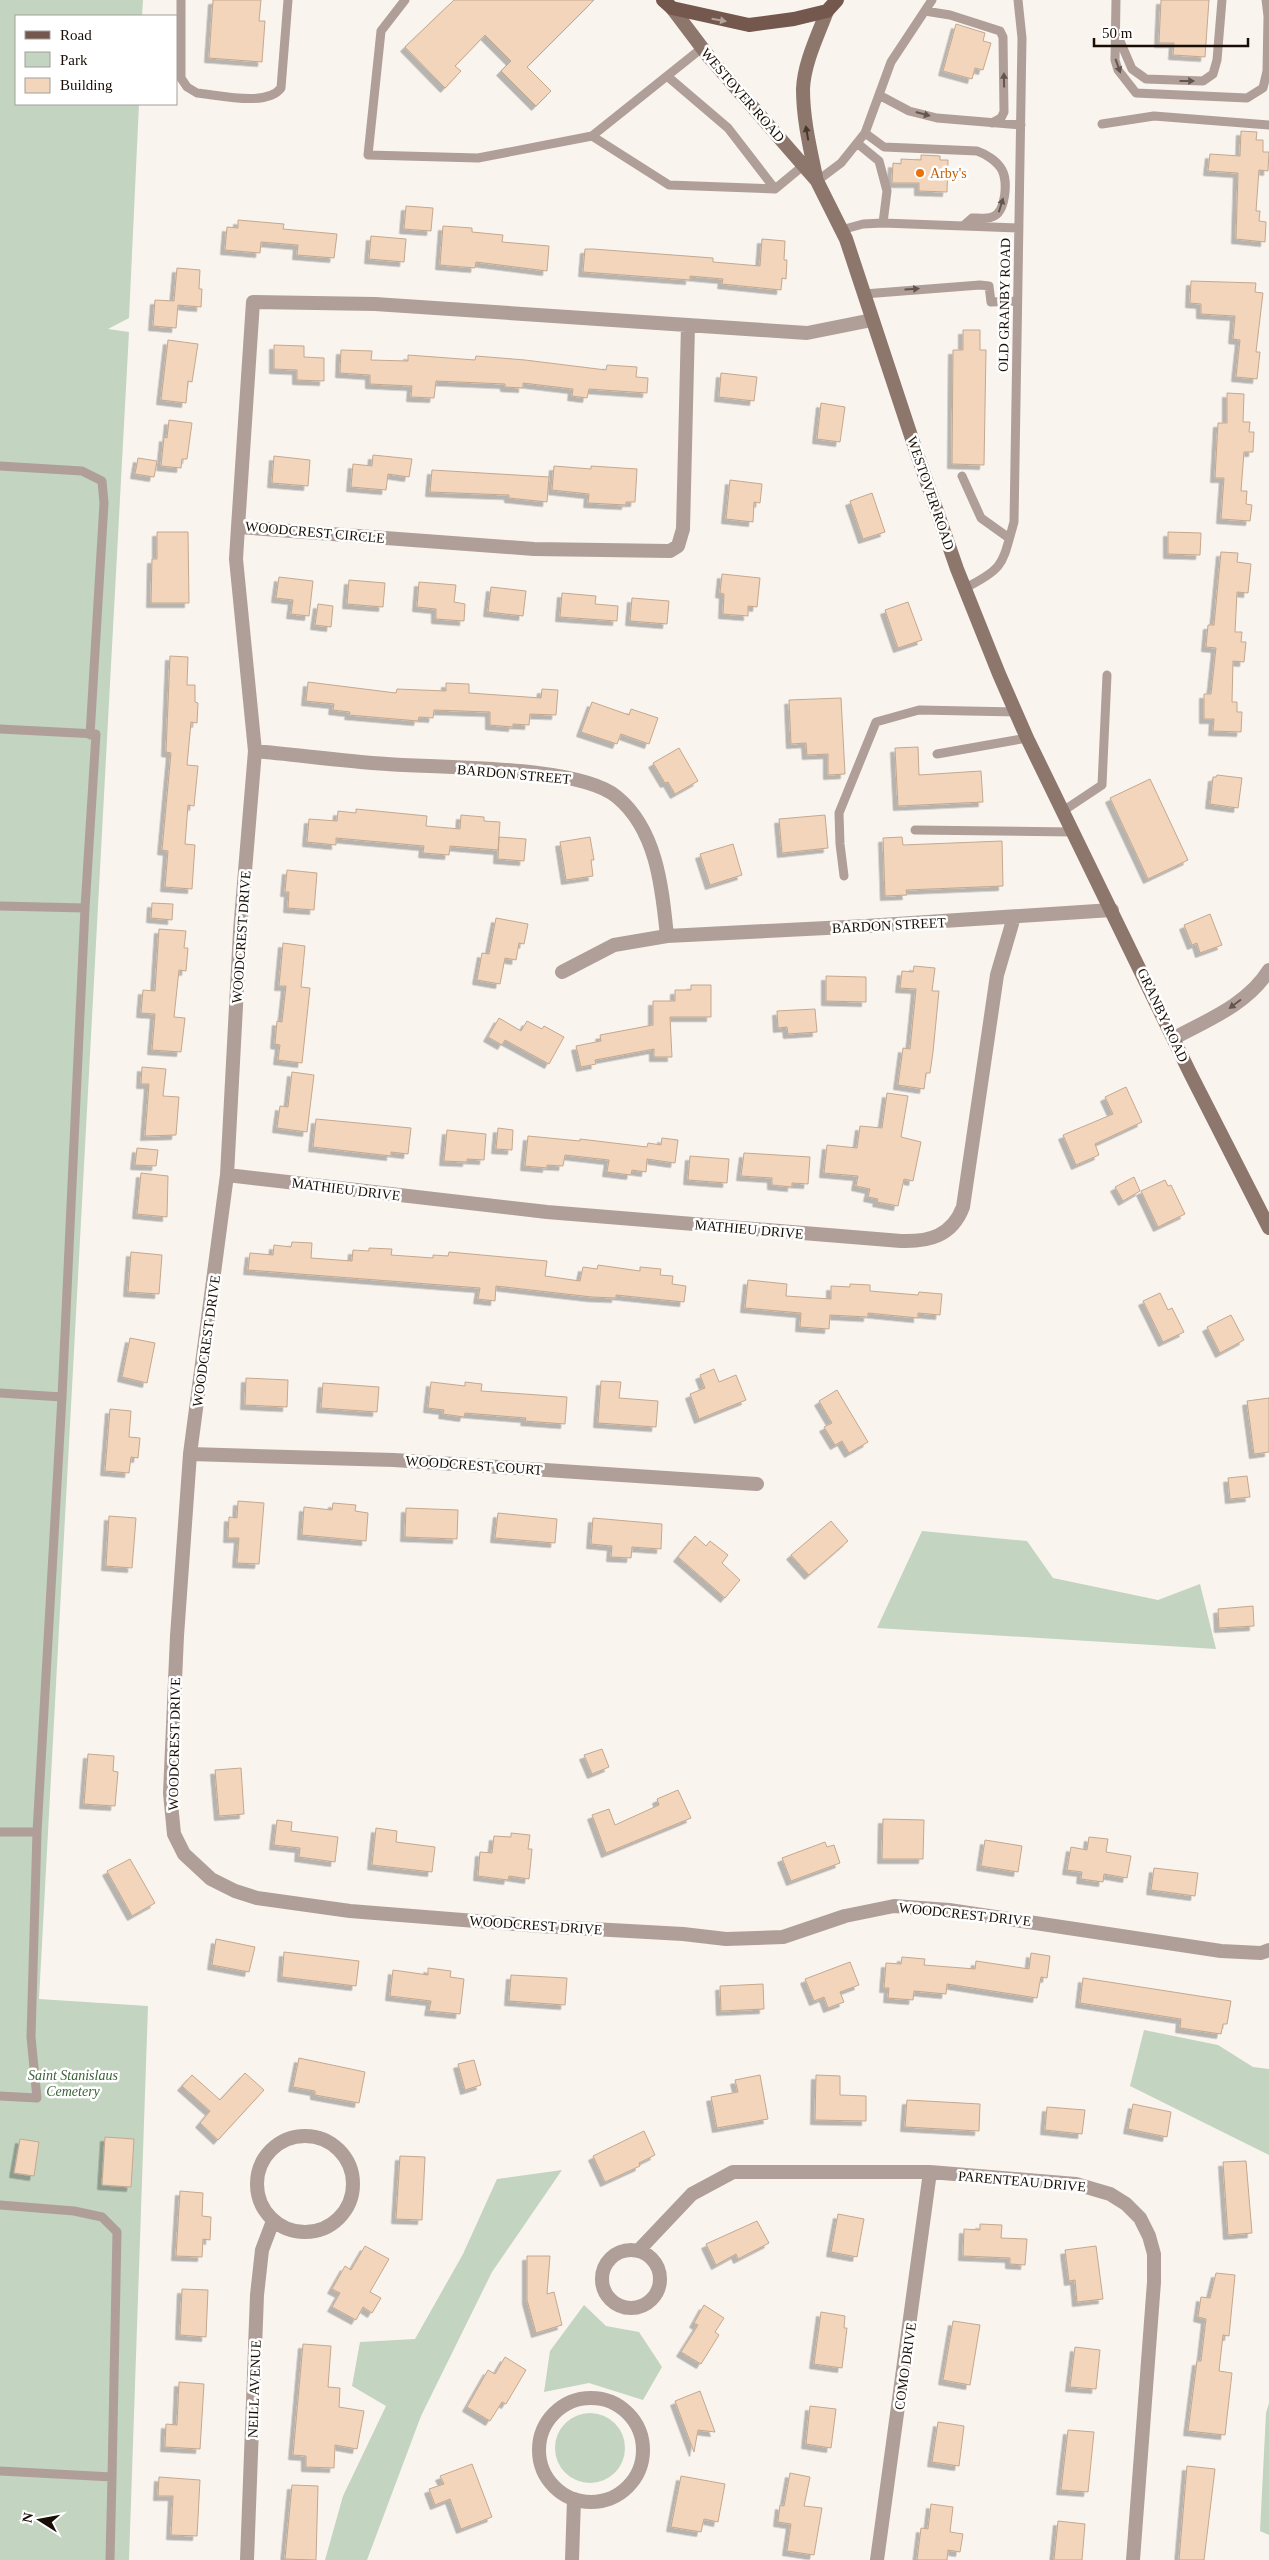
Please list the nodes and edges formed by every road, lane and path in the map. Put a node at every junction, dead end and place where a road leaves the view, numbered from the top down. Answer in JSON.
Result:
{"nodes":[{"id":1,"x":181,"y":0,"type":"edge"},
{"id":2,"x":288,"y":0,"type":"edge"},
{"id":3,"x":405,"y":0,"type":"edge"},
{"id":4,"x":837,"y":0,"type":"edge"},
{"id":5,"x":932,"y":0,"type":"edge"},
{"id":6,"x":1018,"y":0,"type":"edge"},
{"id":7,"x":1116,"y":0,"type":"edge"},
{"id":8,"x":1222,"y":0,"type":"edge"},
{"id":9,"x":1266,"y":0,"type":"edge"},
{"id":10,"x":667,"y":4,"type":"edge"},
{"id":11,"x":827,"y":11,"type":"junction"},
{"id":12,"x":925,"y":11,"type":"junction"},
{"id":13,"x":1115,"y":29,"type":"junction"},
{"id":14,"x":702,"y":48,"type":"junction"},
{"id":15,"x":1268,"y":71,"type":"edge"},
{"id":16,"x":667,"y":76,"type":"junction"},
{"id":17,"x":879,"y":95,"type":"junction"},
{"id":18,"x":992,"y":123,"type":"junction"},
{"id":19,"x":1102,"y":124,"type":"dead end"},
{"id":20,"x":1021,"y":125,"type":"junction"},
{"id":21,"x":1269,"y":125,"type":"edge"},
{"id":22,"x":865,"y":133,"type":"junction"},
{"id":23,"x":592,"y":136,"type":"junction"},
{"id":24,"x":857,"y":143,"type":"junction"},
{"id":25,"x":804,"y":165,"type":"junction"},
{"id":26,"x":817,"y":181,"type":"junction"},
{"id":27,"x":775,"y":188,"type":"junction"},
{"id":28,"x":883,"y":223,"type":"junction"},
{"id":29,"x":963,"y":226,"type":"junction"},
{"id":30,"x":1019,"y":228,"type":"junction"},
{"id":31,"x":841,"y":230,"type":"junction"},
{"id":32,"x":864,"y":294,"type":"junction"},
{"id":33,"x":1017,"y":301,"type":"junction"},
{"id":34,"x":872,"y":320,"type":"junction"},
{"id":35,"x":688,"y":325,"type":"junction"},
{"id":36,"x":0,"y":466,"type":"edge"},
{"id":37,"x":962,"y":476,"type":"dead end"},
{"id":38,"x":238,"y":527,"type":"junction"},
{"id":39,"x":1009,"y":538,"type":"junction"},
{"id":40,"x":965,"y":588,"type":"junction"},
{"id":41,"x":1107,"y":675,"type":"dead end"},
{"id":42,"x":1017,"y":712,"type":"junction"},
{"id":43,"x":0,"y":729,"type":"edge"},
{"id":44,"x":90,"y":735,"type":"junction"},
{"id":45,"x":1027,"y":738,"type":"junction"},
{"id":46,"x":255,"y":751,"type":"junction"},
{"id":47,"x":937,"y":754,"type":"dead end"},
{"id":48,"x":1061,"y":806,"type":"junction"},
{"id":49,"x":915,"y":830,"type":"dead end"},
{"id":50,"x":1073,"y":832,"type":"junction"},
{"id":51,"x":844,"y":876,"type":"dead end"},
{"id":52,"x":0,"y":906,"type":"edge"},
{"id":53,"x":85,"y":908,"type":"junction"},
{"id":54,"x":1112,"y":910,"type":"junction"},
{"id":55,"x":1014,"y":917,"type":"junction"},
{"id":56,"x":667,"y":936,"type":"junction"},
{"id":57,"x":1269,"y":970,"type":"edge"},
{"id":58,"x":562,"y":972,"type":"dead end"},
{"id":59,"x":1174,"y":1038,"type":"junction"},
{"id":60,"x":227,"y":1175,"type":"junction"},
{"id":61,"x":1269,"y":1228,"type":"edge"},
{"id":62,"x":0,"y":1393,"type":"edge"},
{"id":63,"x":62,"y":1397,"type":"junction"},
{"id":64,"x":190,"y":1454,"type":"junction"},
{"id":65,"x":757,"y":1484,"type":"dead end"},
{"id":66,"x":0,"y":1832,"type":"edge"},
{"id":67,"x":37,"y":1832,"type":"junction"},
{"id":68,"x":1269,"y":1950,"type":"edge"},
{"id":69,"x":0,"y":2096,"type":"edge"},
{"id":70,"x":930,"y":2172,"type":"junction"},
{"id":71,"x":0,"y":2205,"type":"edge"},
{"id":72,"x":273,"y":2221,"type":"junction"},
{"id":73,"x":638,"y":2251,"type":"junction"},
{"id":74,"x":0,"y":2471,"type":"edge"},
{"id":75,"x":112,"y":2477,"type":"junction"},
{"id":76,"x":574,"y":2499,"type":"junction"},
{"id":77,"x":110,"y":2560,"type":"edge"},
{"id":78,"x":247,"y":2560,"type":"edge"},
{"id":79,"x":572,"y":2560,"type":"edge"},
{"id":80,"x":877,"y":2560,"type":"edge"},
{"id":81,"x":1134,"y":2560,"type":"edge"}],
"edges":[{"from":1,"to":2,"type":"lane"},
{"from":3,"to":23,"type":"lane"},
{"from":4,"to":11,"type":"main road"},
{"from":5,"to":12,"type":"lane"},
{"from":6,"to":20,"type":"lane","name":"OLD GRANBY ROAD"},
{"from":7,"to":13,"type":"lane"},
{"from":13,"to":8,"type":"lane","one_way":true},
{"from":9,"to":15,"type":"lane"},
{"from":10,"to":11,"type":"main road","one_way":true},
{"from":10,"to":14,"type":"main road","name":"WESTOVER ROAD"},
{"from":26,"to":11,"type":"main road","name":"WESTOVER ROAD","one_way":true},
{"from":12,"to":17,"type":"lane"},
{"from":18,"to":12,"type":"lane","one_way":true},
{"from":13,"to":15,"type":"lane","one_way":true},
{"from":14,"to":16,"type":"lane"},
{"from":14,"to":25,"type":"main road","name":"WESTOVER ROAD"},
{"from":16,"to":23,"type":"lane"},
{"from":16,"to":27,"type":"lane"},
{"from":17,"to":18,"type":"lane","one_way":true},
{"from":17,"to":22,"type":"lane"},
{"from":18,"to":20,"type":"lane"},
{"from":19,"to":21,"type":"lane"},
{"from":20,"to":30,"type":"lane","name":"OLD GRANBY ROAD"},
{"from":22,"to":24,"type":"lane"},
{"from":29,"to":22,"type":"lane","one_way":true},
{"from":23,"to":27,"type":"lane"},
{"from":24,"to":26,"type":"lane"},
{"from":24,"to":28,"type":"lane"},
{"from":25,"to":26,"type":"main road","name":"WESTOVER ROAD"},
{"from":25,"to":27,"type":"lane"},
{"from":26,"to":31,"type":"main road","name":"WESTOVER ROAD"},
{"from":28,"to":29,"type":"lane"},
{"from":28,"to":31,"type":"lane"},
{"from":29,"to":30,"type":"lane"},
{"from":30,"to":33,"type":"lane","name":"OLD GRANBY ROAD"},
{"from":31,"to":32,"type":"main road","name":"WESTOVER ROAD"},
{"from":32,"to":33,"type":"lane","one_way":true},
{"from":32,"to":34,"type":"main road","name":"WESTOVER ROAD"},
{"from":33,"to":39,"type":"lane","name":"OLD GRANBY ROAD"},
{"from":34,"to":35,"type":"street","name":"WOODCREST CIRCLE"},
{"from":34,"to":40,"type":"main road","name":"WESTOVER ROAD"},
{"from":35,"to":38,"type":"street","name":"WOODCREST CIRCLE"},
{"from":35,"to":38,"type":"street","name":"WOODCREST CIRCLE"},
{"from":36,"to":44,"type":"lane"},
{"from":37,"to":39,"type":"lane"},
{"from":38,"to":46,"type":"street","name":"WOODCREST DRIVE"},
{"from":39,"to":40,"type":"lane","name":"OLD GRANBY ROAD"},
{"from":40,"to":42,"type":"main road","name":"WESTOVER ROAD"},
{"from":41,"to":48,"type":"lane"},
{"from":42,"to":45,"type":"main road","name":"WESTOVER ROAD"},
{"from":42,"to":51,"type":"lane"},
{"from":43,"to":44,"type":"lane"},
{"from":44,"to":53,"type":"lane"},
{"from":45,"to":47,"type":"lane"},
{"from":45,"to":48,"type":"main road","name":"WESTOVER ROAD"},
{"from":46,"to":56,"type":"street","name":"BARDON STREET"},
{"from":46,"to":60,"type":"street","name":"WOODCREST DRIVE"},
{"from":48,"to":50,"type":"main road","name":"GRANBY ROAD"},
{"from":49,"to":50,"type":"lane"},
{"from":50,"to":54,"type":"main road","name":"GRANBY ROAD"},
{"from":52,"to":53,"type":"lane"},
{"from":53,"to":63,"type":"lane"},
{"from":54,"to":55,"type":"street","name":"BARDON STREET"},
{"from":54,"to":59,"type":"main road","name":"GRANBY ROAD"},
{"from":55,"to":56,"type":"street","name":"BARDON STREET"},
{"from":55,"to":60,"type":"street","name":"MATHIEU DRIVE"},
{"from":56,"to":58,"type":"street","name":"BARDON STREET"},
{"from":57,"to":59,"type":"street","one_way":true},
{"from":59,"to":61,"type":"main road","name":"GRANBY ROAD"},
{"from":60,"to":64,"type":"street","name":"WOODCREST DRIVE"},
{"from":62,"to":63,"type":"lane"},
{"from":63,"to":67,"type":"lane"},
{"from":64,"to":65,"type":"street","name":"WOODCREST COURT"},
{"from":64,"to":68,"type":"street","name":"WOODCREST DRIVE"},
{"from":66,"to":67,"type":"lane"},
{"from":67,"to":69,"type":"lane"},
{"from":70,"to":73,"type":"street","name":"PARENTEAU DRIVE"},
{"from":70,"to":80,"type":"street","name":"COMO DRIVE"},
{"from":70,"to":81,"type":"street","name":"PARENTEAU DRIVE"},
{"from":71,"to":75,"type":"lane"},
{"from":72,"to":72,"type":"street"},
{"from":72,"to":78,"type":"street","name":"NEILL AVENUE"},
{"from":73,"to":73,"type":"street"},
{"from":74,"to":75,"type":"lane"},
{"from":75,"to":77,"type":"lane"},
{"from":76,"to":76,"type":"street"},
{"from":76,"to":79,"type":"street"}]}
